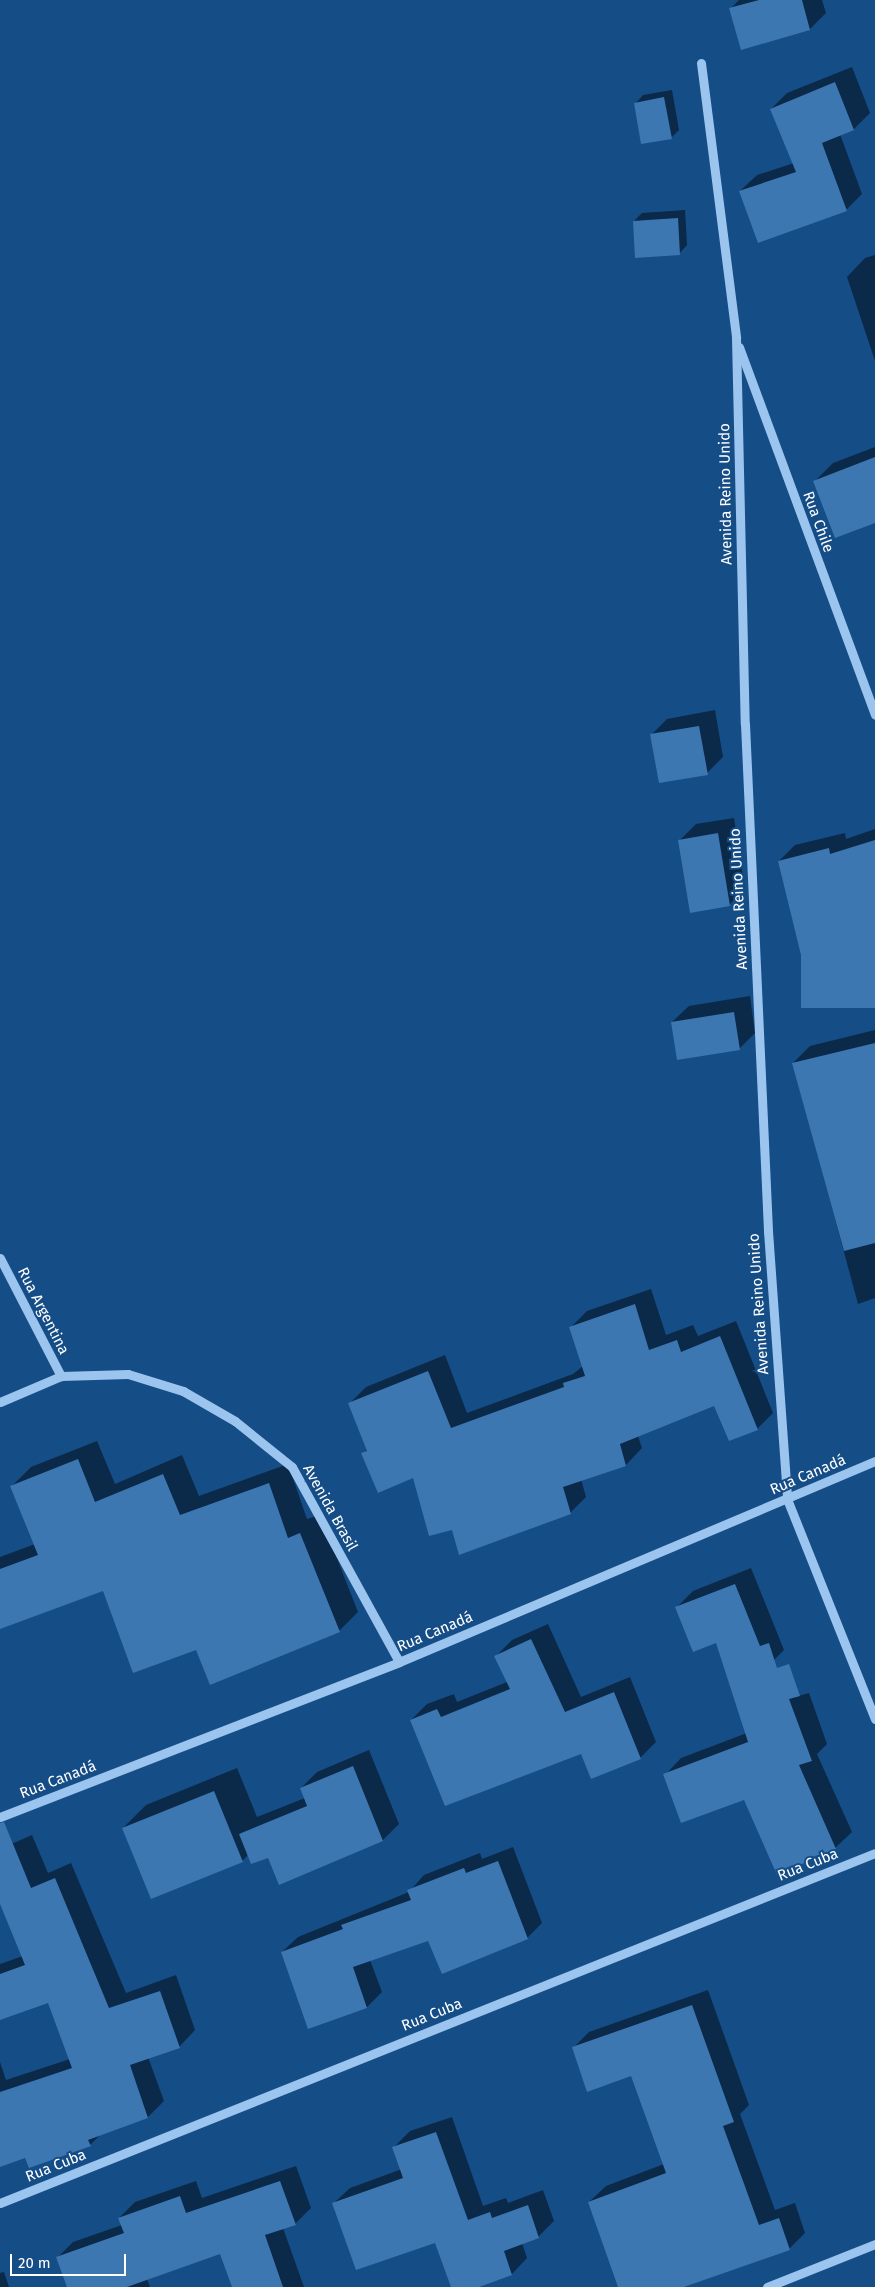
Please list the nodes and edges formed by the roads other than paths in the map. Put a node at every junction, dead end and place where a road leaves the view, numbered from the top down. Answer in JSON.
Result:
{"nodes":[{"id":1,"x":702,"y":63,"type":"dead end"},
{"id":2,"x":736,"y":338,"type":"junction"},
{"id":3,"x":875,"y":715,"type":"edge"},
{"id":4,"x":0,"y":1258,"type":"edge"},
{"id":5,"x":61,"y":1376,"type":"junction"},
{"id":6,"x":0,"y":1402,"type":"edge"},
{"id":7,"x":875,"y":1461,"type":"edge"},
{"id":8,"x":787,"y":1499,"type":"junction"},
{"id":9,"x":400,"y":1662,"type":"junction"},
{"id":10,"x":875,"y":1719,"type":"edge"},
{"id":11,"x":0,"y":1817,"type":"edge"},
{"id":12,"x":875,"y":1853,"type":"edge"},
{"id":13,"x":0,"y":2203,"type":"edge"},
{"id":14,"x":875,"y":2244,"type":"edge"},
{"id":15,"x":767,"y":2287,"type":"edge"}],
"edges":[{"from":1,"to":2,"type":"street","name":"Avenida Reino Unido"},
{"from":2,"to":3,"type":"street","name":"Rua Chile"},
{"from":2,"to":8,"type":"street","name":"Avenida Reino Unido"},
{"from":4,"to":5,"type":"street","name":"Rua Argentina"},
{"from":5,"to":6,"type":"street","name":"Avenida Brasil"},
{"from":5,"to":9,"type":"street","name":"Avenida Brasil"},
{"from":7,"to":8,"type":"street","name":"Rua Canadá"},
{"from":8,"to":9,"type":"street","name":"Rua Canadá"},
{"from":8,"to":10,"type":"street","name":"Avenida Reino Unido"},
{"from":9,"to":11,"type":"street","name":"Rua Canadá"},
{"from":12,"to":13,"type":"street","name":"Rua Cuba"},
{"from":14,"to":15,"type":"street"}]}
